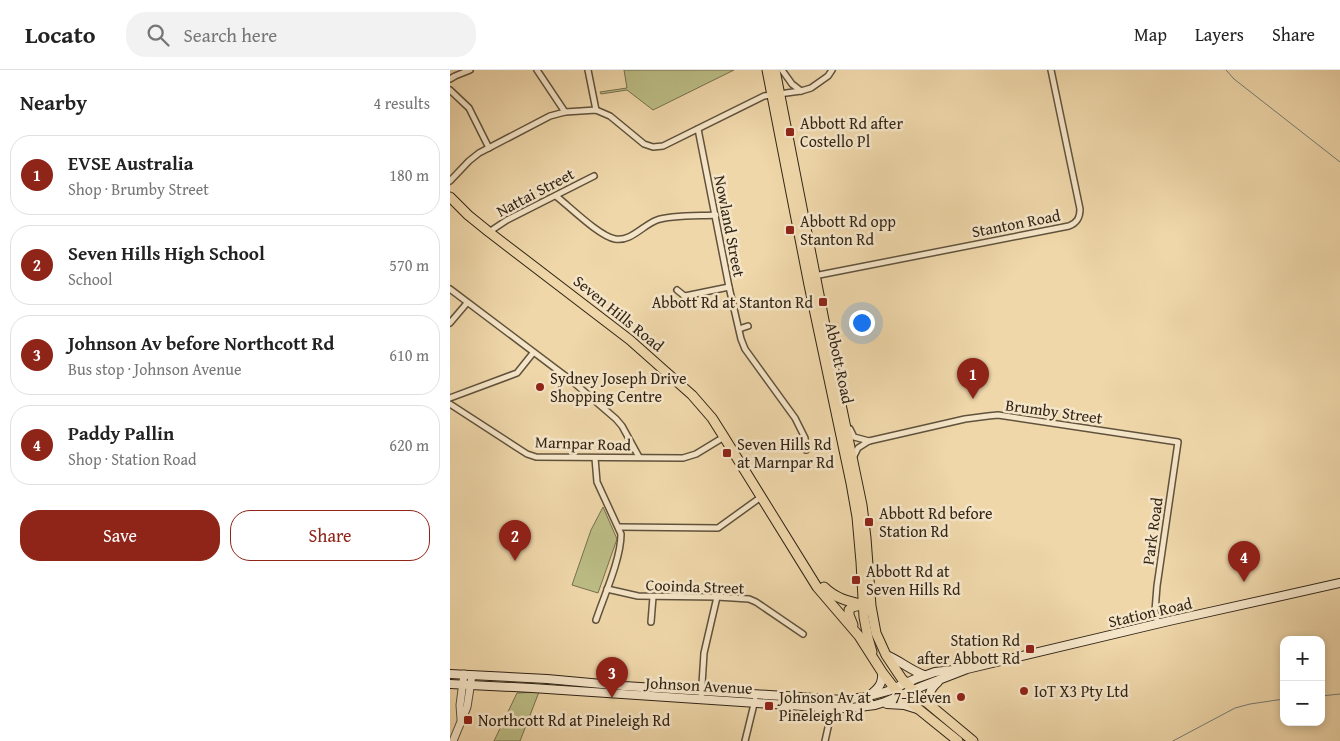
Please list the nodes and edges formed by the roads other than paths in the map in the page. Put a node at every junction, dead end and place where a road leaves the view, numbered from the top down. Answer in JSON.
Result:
{"nodes":[{"id":1,"x":470,"y":70,"type":"edge"},
{"id":2,"x":537,"y":70,"type":"edge"},
{"id":3,"x":588,"y":70,"type":"edge"},
{"id":4,"x":767,"y":70,"type":"edge"},
{"id":5,"x":775,"y":70,"type":"edge"},
{"id":6,"x":782,"y":70,"type":"edge"},
{"id":7,"x":832,"y":70,"type":"edge"},
{"id":8,"x":1051,"y":70,"type":"edge"},
{"id":9,"x":450,"y":79,"type":"edge"},
{"id":10,"x":450,"y":90,"type":"edge"},
{"id":11,"x":801,"y":91,"type":"junction"},
{"id":12,"x":775,"y":94,"type":"junction"},
{"id":13,"x":596,"y":110,"type":"junction"},
{"id":14,"x":565,"y":112,"type":"junction"},
{"id":15,"x":698,"y":129,"type":"junction"},
{"id":16,"x":489,"y":148,"type":"junction"},
{"id":17,"x":594,"y":176,"type":"dead end"},
{"id":18,"x":450,"y":181,"type":"edge"},
{"id":19,"x":556,"y":196,"type":"junction"},
{"id":20,"x":450,"y":197,"type":"edge"},
{"id":21,"x":716,"y":215,"type":"junction"},
{"id":22,"x":489,"y":232,"type":"junction"},
{"id":23,"x":811,"y":277,"type":"junction"},
{"id":24,"x":729,"y":287,"type":"junction"},
{"id":25,"x":450,"y":289,"type":"edge"},
{"id":26,"x":676,"y":290,"type":"dead end"},
{"id":27,"x":684,"y":296,"type":"junction"},
{"id":28,"x":467,"y":303,"type":"junction"},
{"id":29,"x":693,"y":303,"type":"dead end"},
{"id":30,"x":450,"y":323,"type":"edge"},
{"id":31,"x":748,"y":326,"type":"dead end"},
{"id":32,"x":739,"y":329,"type":"junction"},
{"id":33,"x":533,"y":353,"type":"junction"},
{"id":34,"x":450,"y":398,"type":"edge"},
{"id":35,"x":450,"y":404,"type":"edge"},
{"id":36,"x":841,"y":404,"type":"junction"},
{"id":37,"x":724,"y":436,"type":"junction"},
{"id":38,"x":869,"y":441,"type":"junction"},
{"id":39,"x":1178,"y":442,"type":"joint"},
{"id":40,"x":806,"y":450,"type":"dead end"},
{"id":41,"x":595,"y":458,"type":"junction"},
{"id":42,"x":639,"y":458,"type":"junction"},
{"id":43,"x":853,"y":462,"type":"junction"},
{"id":44,"x":761,"y":497,"type":"junction"},
{"id":45,"x":619,"y":527,"type":"junction"},
{"id":46,"x":811,"y":575,"type":"junction"},
{"id":47,"x":1340,"y":584,"type":"edge"},
{"id":48,"x":607,"y":589,"type":"junction"},
{"id":49,"x":653,"y":597,"type":"junction"},
{"id":50,"x":717,"y":597,"type":"junction"},
{"id":51,"x":867,"y":605,"type":"junction"},
{"id":52,"x":596,"y":620,"type":"dead end"},
{"id":53,"x":651,"y":622,"type":"dead end"},
{"id":54,"x":1158,"y":624,"type":"junction"},
{"id":55,"x":803,"y":634,"type":"dead end"},
{"id":56,"x":859,"y":636,"type":"junction"},
{"id":57,"x":886,"y":655,"type":"junction"},
{"id":58,"x":876,"y":663,"type":"junction"},
{"id":59,"x":967,"y":669,"type":"junction"},
{"id":60,"x":882,"y":672,"type":"junction"},
{"id":61,"x":450,"y":674,"type":"edge"},
{"id":62,"x":468,"y":675,"type":"junction"},
{"id":63,"x":924,"y":675,"type":"junction"},
{"id":64,"x":943,"y":678,"type":"junction"},
{"id":65,"x":450,"y":684,"type":"edge"},
{"id":66,"x":467,"y":684,"type":"junction"},
{"id":67,"x":909,"y":687,"type":"junction"},
{"id":68,"x":701,"y":691,"type":"junction"},
{"id":69,"x":898,"y":692,"type":"junction"},
{"id":70,"x":757,"y":694,"type":"junction"},
{"id":71,"x":866,"y":697,"type":"junction"},
{"id":72,"x":701,"y":700,"type":"junction"},
{"id":73,"x":755,"y":703,"type":"junction"},
{"id":74,"x":833,"y":704,"type":"junction"},
{"id":75,"x":875,"y":705,"type":"junction"},
{"id":76,"x":934,"y":708,"type":"junction"},
{"id":77,"x":921,"y":710,"type":"junction"},
{"id":78,"x":455,"y":740,"type":"edge"},
{"id":79,"x":745,"y":741,"type":"edge"},
{"id":80,"x":824,"y":741,"type":"edge"},
{"id":81,"x":958,"y":741,"type":"edge"},
{"id":82,"x":974,"y":741,"type":"edge"}],
"edges":[{"from":1,"to":9,"type":"street"},
{"from":2,"to":14,"type":"street"},
{"from":3,"to":13,"type":"street"},
{"from":4,"to":12,"type":"main road","name":"Abbott Road"},
{"from":5,"to":12,"type":"main road","name":"Abbott Road"},
{"from":6,"to":11,"type":"street"},
{"from":7,"to":11,"type":"street"},
{"from":8,"to":23,"type":"street","name":"Stanton Road"},
{"from":10,"to":16,"type":"street"},
{"from":11,"to":12,"type":"street"},
{"from":12,"to":15,"type":"street"},
{"from":12,"to":23,"type":"main road","name":"Abbott Road"},
{"from":13,"to":14,"type":"street"},
{"from":13,"to":15,"type":"street"},
{"from":14,"to":16,"type":"street"},
{"from":15,"to":21,"type":"street","name":"Nowland Street"},
{"from":16,"to":18,"type":"street"},
{"from":17,"to":19,"type":"street","name":"Nattai Street"},
{"from":19,"to":21,"type":"street"},
{"from":19,"to":22,"type":"street","name":"Nattai Street"},
{"from":20,"to":22,"type":"main road","name":"Seven Hills Road"},
{"from":21,"to":24,"type":"street","name":"Nowland Street"},
{"from":22,"to":37,"type":"main road","name":"Seven Hills Road"},
{"from":23,"to":36,"type":"main road","name":"Abbott Road"},
{"from":23,"to":51,"type":"main road","name":"Abbott Road"},
{"from":24,"to":27,"type":"street"},
{"from":24,"to":32,"type":"street","name":"Nowland Street"},
{"from":25,"to":28,"type":"street"},
{"from":26,"to":27,"type":"street"},
{"from":27,"to":29,"type":"street"},
{"from":28,"to":30,"type":"street"},
{"from":28,"to":33,"type":"street"},
{"from":31,"to":32,"type":"street"},
{"from":32,"to":40,"type":"street","name":"Nowland Street"},
{"from":33,"to":34,"type":"street"},
{"from":33,"to":42,"type":"street"},
{"from":35,"to":41,"type":"street","name":"Marnpar Road"},
{"from":36,"to":38,"type":"street"},
{"from":36,"to":43,"type":"main road","name":"Abbott Road"},
{"from":37,"to":42,"type":"street","name":"Marnpar Road"},
{"from":37,"to":44,"type":"main road","name":"Seven Hills Road"},
{"from":38,"to":39,"type":"street","name":"Brumby Street"},
{"from":38,"to":43,"type":"street"},
{"from":39,"to":54,"type":"street","name":"Park Road"},
{"from":41,"to":42,"type":"street","name":"Marnpar Road"},
{"from":41,"to":45,"type":"street"},
{"from":43,"to":51,"type":"main road","name":"Abbott Road"},
{"from":44,"to":45,"type":"street"},
{"from":44,"to":46,"type":"main road","name":"Seven Hills Road"},
{"from":45,"to":48,"type":"street"},
{"from":46,"to":51,"type":"main road","name":"Seven Hills Road"},
{"from":46,"to":56,"type":"main road","name":"Seven Hills Road"},
{"from":47,"to":54,"type":"main road","name":"Station Road"},
{"from":48,"to":49,"type":"street","name":"Cooinda Street"},
{"from":48,"to":52,"type":"street"},
{"from":49,"to":50,"type":"street","name":"Cooinda Street"},
{"from":49,"to":53,"type":"street"},
{"from":50,"to":55,"type":"street","name":"Cooinda Street"},
{"from":50,"to":68,"type":"street"},
{"from":51,"to":56,"type":"main road"},
{"from":51,"to":57,"type":"main road","name":"Abbott Road"},
{"from":51,"to":58,"type":"main road","name":"Abbott Road"},
{"from":54,"to":59,"type":"main road","name":"Station Road"},
{"from":56,"to":58,"type":"main road","name":"Seven Hills Road"},
{"from":57,"to":63,"type":"main road"},
{"from":57,"to":67,"type":"main road"},
{"from":58,"to":60,"type":"main road","name":"Seven Hills Road"},
{"from":59,"to":63,"type":"main road","name":"Station Road"},
{"from":59,"to":64,"type":"main road","name":"Station Road"},
{"from":60,"to":69,"type":"main road","name":"Seven Hills Road"},
{"from":60,"to":71,"type":"main road"},
{"from":61,"to":62,"type":"main road","name":"Johnson Avenue"},
{"from":62,"to":66,"type":"street"},
{"from":62,"to":68,"type":"main road","name":"Johnson Avenue"},
{"from":63,"to":67,"type":"main road","name":"Station Road"},
{"from":64,"to":67,"type":"main road","name":"Station Road"},
{"from":64,"to":76,"type":"main road"},
{"from":65,"to":66,"type":"main road","name":"Johnson Avenue"},
{"from":66,"to":72,"type":"main road","name":"Johnson Avenue"},
{"from":66,"to":78,"type":"street"},
{"from":67,"to":69,"type":"main road","name":"Johnson Avenue"},
{"from":67,"to":76,"type":"main road"},
{"from":68,"to":70,"type":"main road","name":"Johnson Avenue"},
{"from":68,"to":72,"type":"street"},
{"from":69,"to":71,"type":"main road","name":"Johnson Avenue"},
{"from":69,"to":75,"type":"main road","name":"Johnson Avenue"},
{"from":69,"to":77,"type":"main road","name":"Seven Hills Road"},
{"from":70,"to":73,"type":"street"},
{"from":70,"to":74,"type":"main road","name":"Johnson Avenue"},
{"from":71,"to":74,"type":"main road","name":"Johnson Avenue"},
{"from":72,"to":73,"type":"main road","name":"Johnson Avenue"},
{"from":73,"to":74,"type":"main road","name":"Johnson Avenue"},
{"from":73,"to":79,"type":"street"},
{"from":74,"to":75,"type":"main road","name":"Johnson Avenue"},
{"from":74,"to":80,"type":"street"},
{"from":75,"to":77,"type":"main road"},
{"from":76,"to":82,"type":"main road"},
{"from":77,"to":81,"type":"main road","name":"Seven Hills Road"}]}
